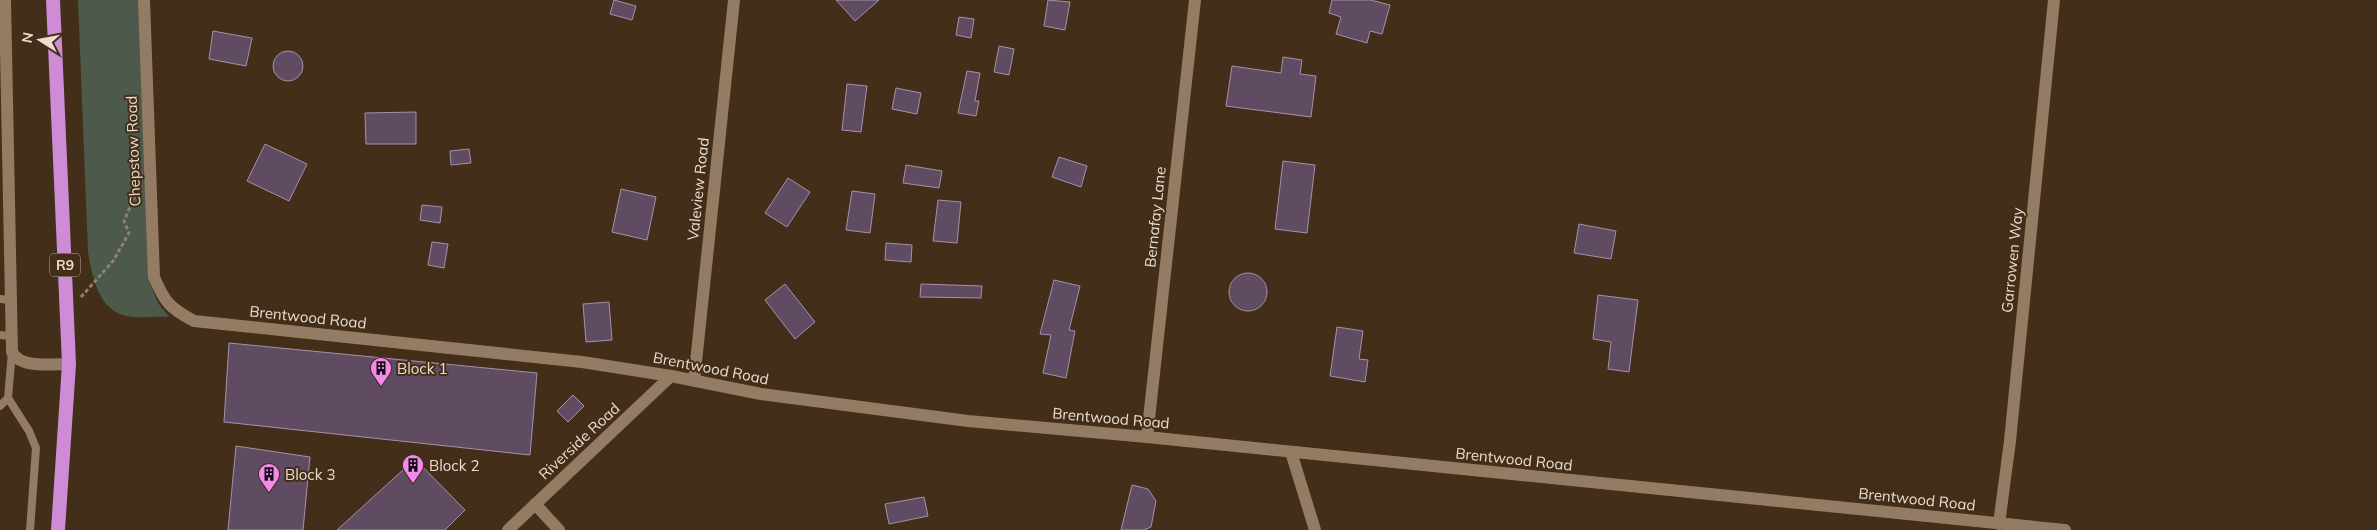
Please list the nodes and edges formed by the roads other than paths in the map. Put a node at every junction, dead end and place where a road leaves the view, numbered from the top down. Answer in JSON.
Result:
{"nodes":[{"id":1,"x":6,"y":0,"type":"edge"},
{"id":2,"x":53,"y":0,"type":"edge"},
{"id":3,"x":144,"y":0,"type":"edge"},
{"id":4,"x":734,"y":0,"type":"edge"},
{"id":5,"x":1195,"y":0,"type":"edge"},
{"id":6,"x":2054,"y":0,"type":"edge"},
{"id":7,"x":163,"y":299,"type":"joint"},
{"id":8,"x":5,"y":300,"type":"edge"},
{"id":9,"x":6,"y":335,"type":"edge"},
{"id":10,"x":12,"y":352,"type":"junction"},
{"id":11,"x":69,"y":364,"type":"junction"},
{"id":12,"x":670,"y":376,"type":"junction"},
{"id":13,"x":694,"y":381,"type":"junction"},
{"id":14,"x":0,"y":384,"type":"edge"},
{"id":15,"x":9,"y":384,"type":"junction"},
{"id":16,"x":8,"y":398,"type":"junction"},
{"id":17,"x":0,"y":406,"type":"edge"},
{"id":18,"x":1147,"y":437,"type":"junction"},
{"id":19,"x":1291,"y":452,"type":"junction"},
{"id":20,"x":535,"y":504,"type":"junction"},
{"id":21,"x":1999,"y":524,"type":"junction"},
{"id":22,"x":30,"y":530,"type":"edge"},
{"id":23,"x":58,"y":530,"type":"edge"},
{"id":24,"x":508,"y":530,"type":"edge"},
{"id":25,"x":559,"y":530,"type":"edge"},
{"id":26,"x":1315,"y":530,"type":"edge"},
{"id":27,"x":2065,"y":530,"type":"edge"}],
"edges":[{"from":1,"to":8,"type":"street"},
{"from":2,"to":11,"type":"highway","number":"R9"},
{"from":3,"to":7,"type":"street","name":"Chepstow Road"},
{"from":4,"to":13,"type":"street","name":"Valeview Road"},
{"from":5,"to":18,"type":"street","name":"Bernafay Lane"},
{"from":6,"to":21,"type":"street","name":"Garrowen Way"},
{"from":7,"to":12,"type":"street","name":"Brentwood Road"},
{"from":8,"to":9,"type":"street"},
{"from":9,"to":10,"type":"street"},
{"from":10,"to":11,"type":"street"},
{"from":10,"to":15,"type":"lane"},
{"from":11,"to":23,"type":"highway","number":"R9"},
{"from":12,"to":13,"type":"street","name":"Brentwood Road"},
{"from":12,"to":20,"type":"street","name":"Riverside Road"},
{"from":13,"to":18,"type":"street","name":"Brentwood Road"},
{"from":14,"to":15,"type":"lane"},
{"from":15,"to":16,"type":"lane"},
{"from":16,"to":17,"type":"lane"},
{"from":16,"to":22,"type":"lane"},
{"from":18,"to":19,"type":"street","name":"Brentwood Road"},
{"from":19,"to":21,"type":"street","name":"Brentwood Road"},
{"from":19,"to":26,"type":"street"},
{"from":20,"to":24,"type":"street","name":"Riverside Road"},
{"from":20,"to":25,"type":"street"},
{"from":21,"to":27,"type":"street","name":"Brentwood Road"}]}
